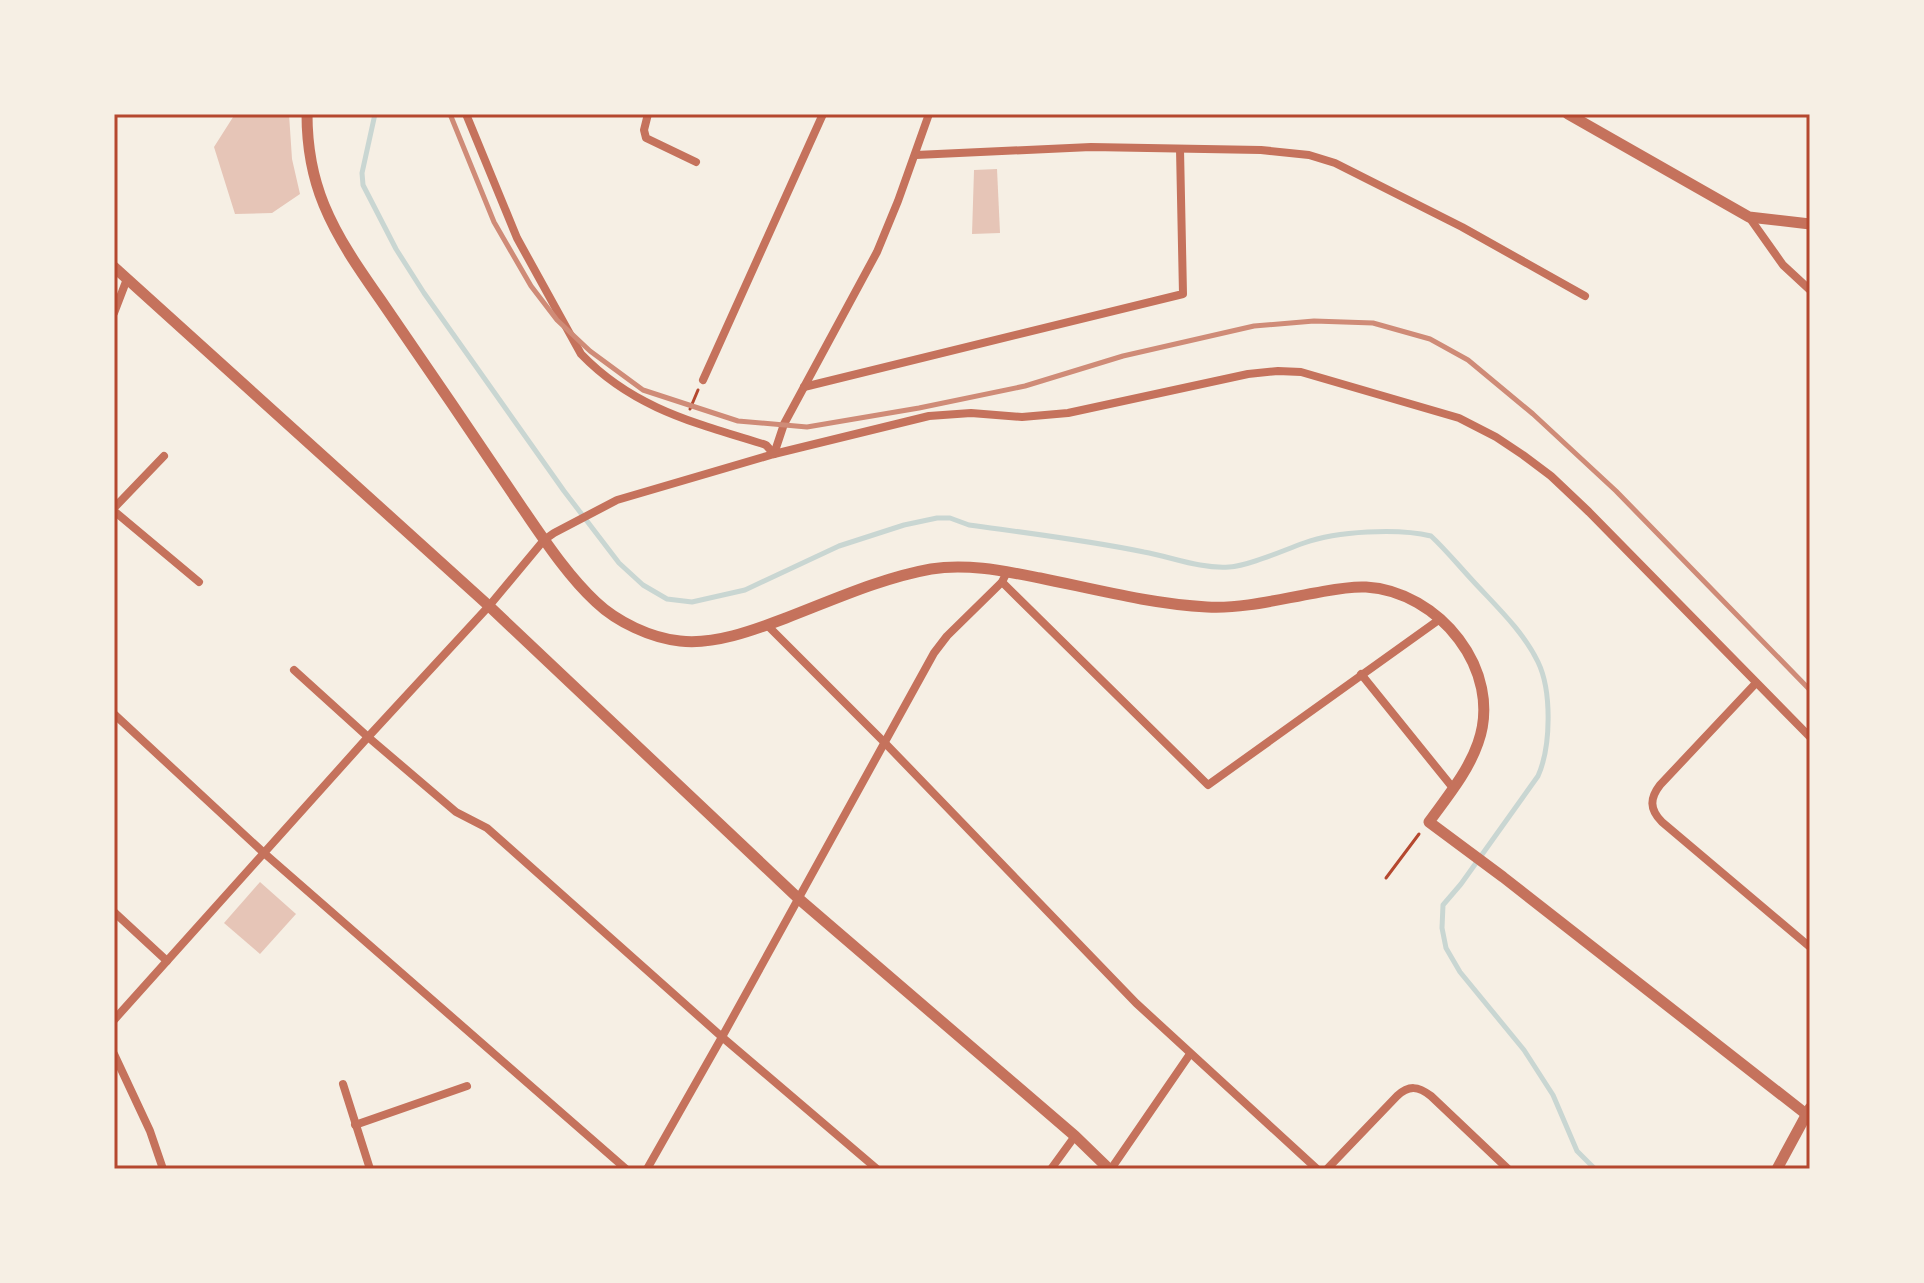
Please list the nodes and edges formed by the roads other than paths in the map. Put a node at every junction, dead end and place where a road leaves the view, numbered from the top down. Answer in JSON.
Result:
{"nodes":[{"id":1,"x":307,"y":114,"type":"edge"},
{"id":2,"x":466,"y":114,"type":"edge"},
{"id":3,"x":648,"y":114,"type":"edge"},
{"id":4,"x":823,"y":114,"type":"edge"},
{"id":5,"x":929,"y":114,"type":"edge"},
{"id":6,"x":1568,"y":114,"type":"edge"},
{"id":7,"x":1180,"y":149,"type":"junction"},
{"id":8,"x":916,"y":155,"type":"junction"},
{"id":9,"x":696,"y":162,"type":"dead end"},
{"id":10,"x":1749,"y":217,"type":"junction"},
{"id":11,"x":1810,"y":224,"type":"edge"},
{"id":12,"x":114,"y":267,"type":"edge"},
{"id":13,"x":127,"y":279,"type":"junction"},
{"id":14,"x":1810,"y":290,"type":"edge"},
{"id":15,"x":1585,"y":296,"type":"dead end"},
{"id":16,"x":114,"y":313,"type":"edge"},
{"id":17,"x":703,"y":380,"type":"road end"},
{"id":18,"x":804,"y":387,"type":"junction"},
{"id":19,"x":774,"y":454,"type":"junction"},
{"id":20,"x":164,"y":456,"type":"dead end"},
{"id":21,"x":114,"y":510,"type":"edge"},
{"id":22,"x":549,"y":536,"type":"junction"},
{"id":23,"x":1005,"y":577,"type":"junction"},
{"id":24,"x":199,"y":582,"type":"dead end"},
{"id":25,"x":489,"y":606,"type":"junction"},
{"id":26,"x":1440,"y":619,"type":"junction"},
{"id":27,"x":767,"y":625,"type":"junction"},
{"id":28,"x":294,"y":670,"type":"dead end"},
{"id":29,"x":1361,"y":674,"type":"junction"},
{"id":30,"x":1756,"y":683,"type":"junction"},
{"id":31,"x":114,"y":714,"type":"edge"},
{"id":32,"x":368,"y":737,"type":"junction"},
{"id":33,"x":1810,"y":737,"type":"edge"},
{"id":34,"x":885,"y":743,"type":"junction"},
{"id":35,"x":1453,"y":788,"type":"junction"},
{"id":36,"x":264,"y":853,"type":"junction"},
{"id":37,"x":799,"y":899,"type":"junction"},
{"id":38,"x":114,"y":912,"type":"edge"},
{"id":39,"x":1810,"y":947,"type":"edge"},
{"id":40,"x":167,"y":961,"type":"junction"},
{"id":41,"x":114,"y":1020,"type":"edge"},
{"id":42,"x":722,"y":1037,"type":"junction"},
{"id":43,"x":114,"y":1054,"type":"edge"},
{"id":44,"x":1190,"y":1054,"type":"junction"},
{"id":45,"x":343,"y":1084,"type":"dead end"},
{"id":46,"x":467,"y":1086,"type":"dead end"},
{"id":47,"x":1808,"y":1111,"type":"edge"},
{"id":48,"x":355,"y":1125,"type":"junction"},
{"id":49,"x":1075,"y":1136,"type":"junction"},
{"id":50,"x":163,"y":1169,"type":"edge"},
{"id":51,"x":370,"y":1169,"type":"edge"},
{"id":52,"x":626,"y":1169,"type":"edge"},
{"id":53,"x":647,"y":1169,"type":"edge"},
{"id":54,"x":877,"y":1169,"type":"edge"},
{"id":55,"x":1051,"y":1169,"type":"edge"},
{"id":56,"x":1110,"y":1169,"type":"edge"},
{"id":57,"x":1317,"y":1169,"type":"edge"},
{"id":58,"x":1327,"y":1169,"type":"edge"},
{"id":59,"x":1508,"y":1169,"type":"edge"},
{"id":60,"x":1777,"y":1169,"type":"edge"}],
"edges":[{"from":1,"to":22,"type":"street"},
{"from":2,"to":19,"type":"street"},
{"from":3,"to":9,"type":"street"},
{"from":4,"to":17,"type":"street"},
{"from":5,"to":8,"type":"street"},
{"from":6,"to":10,"type":"street"},
{"from":7,"to":8,"type":"street"},
{"from":7,"to":15,"type":"street"},
{"from":7,"to":18,"type":"street"},
{"from":8,"to":18,"type":"street"},
{"from":10,"to":11,"type":"street"},
{"from":10,"to":14,"type":"street"},
{"from":12,"to":13,"type":"street"},
{"from":13,"to":16,"type":"street"},
{"from":13,"to":25,"type":"street"},
{"from":18,"to":19,"type":"street"},
{"from":19,"to":22,"type":"street"},
{"from":19,"to":30,"type":"street"},
{"from":20,"to":21,"type":"street"},
{"from":21,"to":24,"type":"street"},
{"from":22,"to":25,"type":"street"},
{"from":22,"to":27,"type":"street"},
{"from":23,"to":26,"type":"street"},
{"from":23,"to":27,"type":"street"},
{"from":23,"to":29,"type":"street"},
{"from":23,"to":34,"type":"street"},
{"from":25,"to":32,"type":"street"},
{"from":25,"to":37,"type":"street"},
{"from":26,"to":29,"type":"street"},
{"from":26,"to":35,"type":"street"},
{"from":27,"to":34,"type":"street"},
{"from":28,"to":32,"type":"street"},
{"from":29,"to":35,"type":"street"},
{"from":30,"to":33,"type":"street"},
{"from":30,"to":39,"type":"street"},
{"from":31,"to":36,"type":"street"},
{"from":32,"to":36,"type":"street"},
{"from":32,"to":42,"type":"street"},
{"from":34,"to":37,"type":"street"},
{"from":34,"to":44,"type":"street"},
{"from":35,"to":47,"type":"street"},
{"from":36,"to":40,"type":"street"},
{"from":36,"to":52,"type":"street"},
{"from":37,"to":42,"type":"street"},
{"from":37,"to":49,"type":"street"},
{"from":38,"to":40,"type":"street"},
{"from":40,"to":41,"type":"street"},
{"from":42,"to":53,"type":"street"},
{"from":42,"to":54,"type":"street"},
{"from":43,"to":50,"type":"street"},
{"from":44,"to":56,"type":"street"},
{"from":44,"to":57,"type":"street"},
{"from":45,"to":48,"type":"street"},
{"from":46,"to":48,"type":"street"},
{"from":47,"to":60,"type":"street"},
{"from":48,"to":51,"type":"street"},
{"from":49,"to":55,"type":"street"},
{"from":49,"to":56,"type":"street"},
{"from":58,"to":59,"type":"street"}]}
